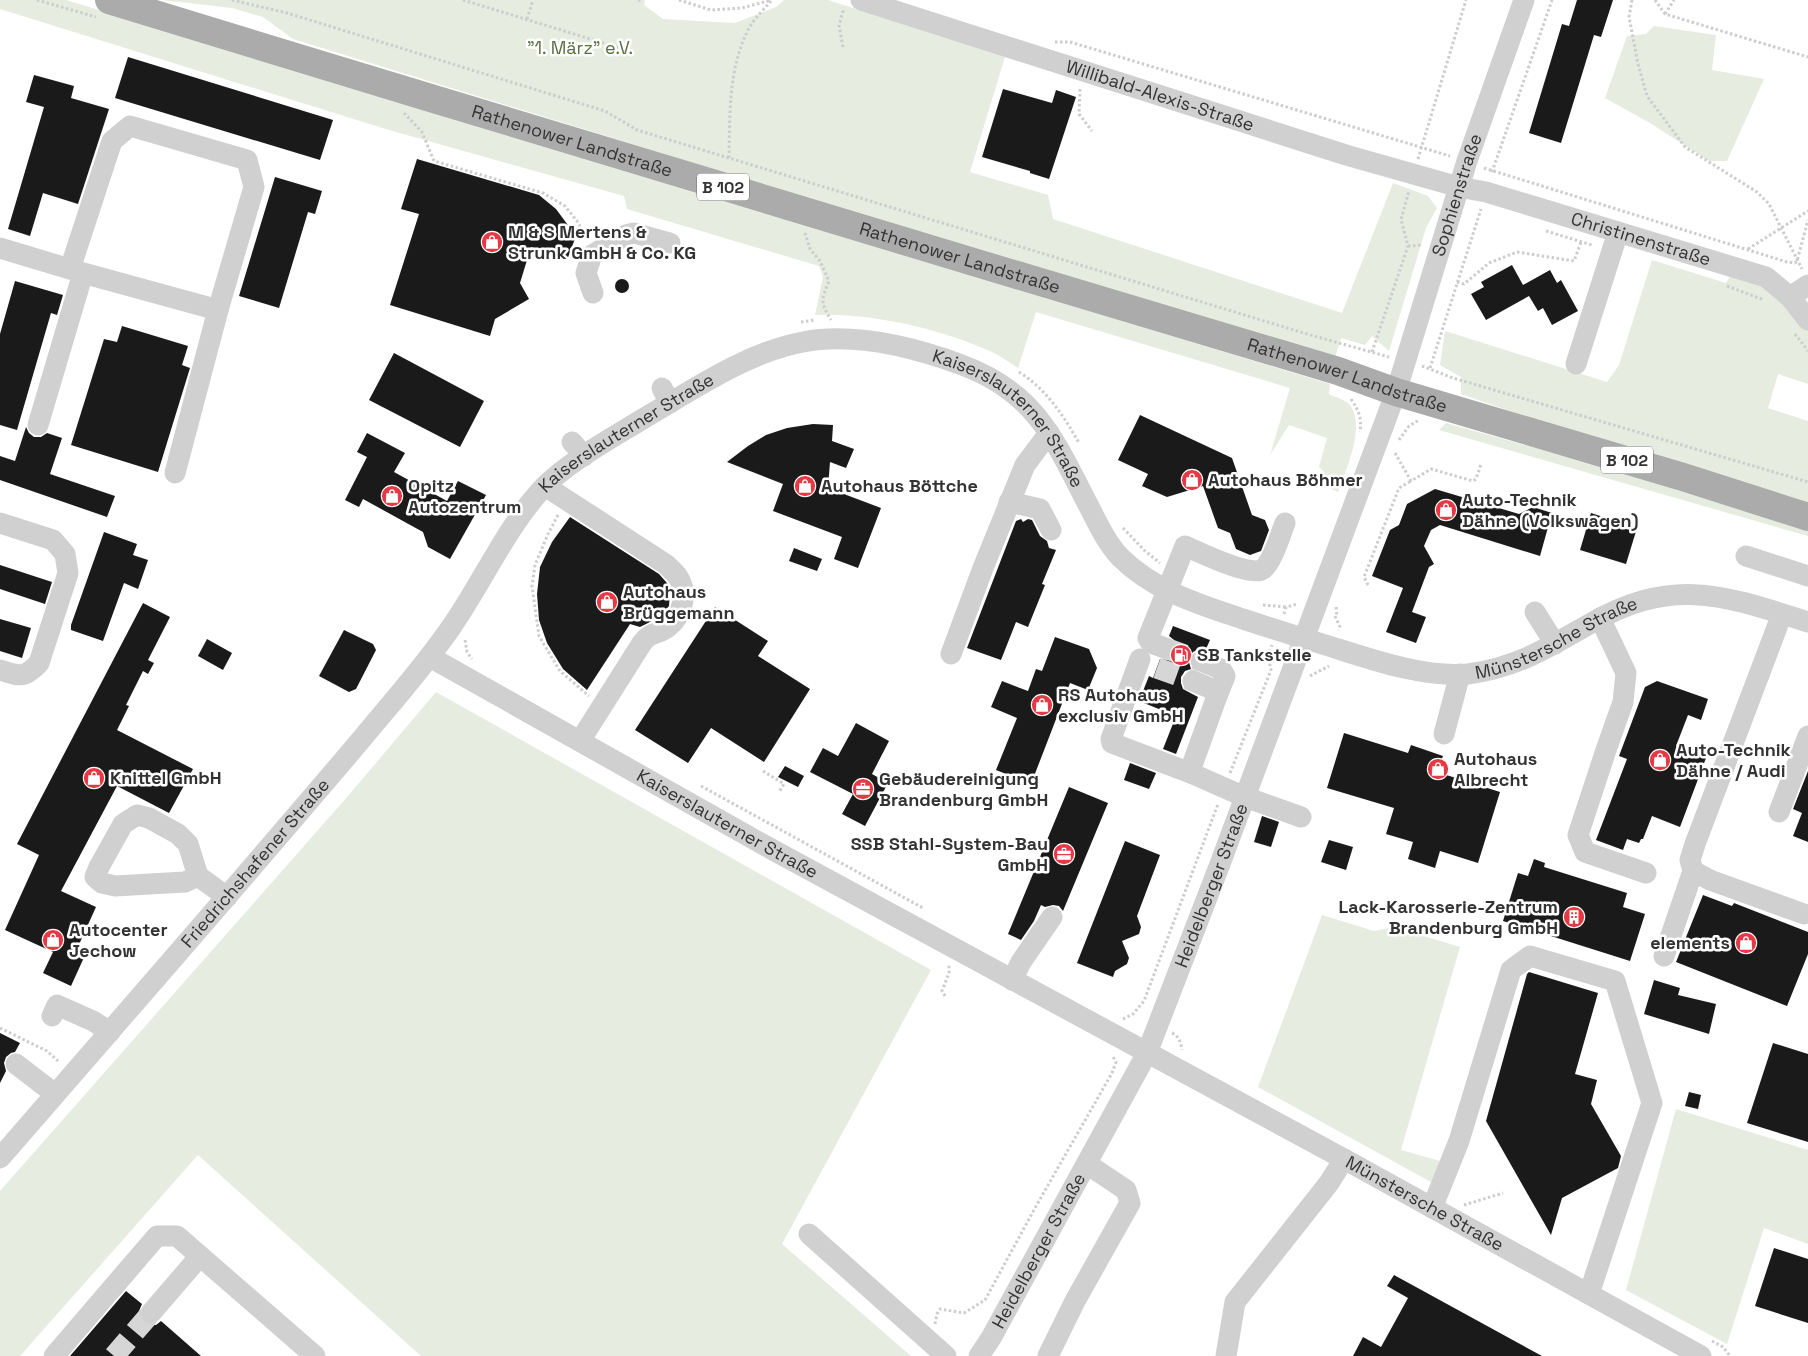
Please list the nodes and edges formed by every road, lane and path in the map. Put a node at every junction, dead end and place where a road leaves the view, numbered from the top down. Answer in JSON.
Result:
{"nodes":[{"id":1,"x":110,"y":0,"type":"edge"},
{"id":2,"x":235,"y":0,"type":"edge"},
{"id":3,"x":463,"y":0,"type":"edge"},
{"id":4,"x":533,"y":0,"type":"edge"},
{"id":5,"x":638,"y":0,"type":"edge"},
{"id":6,"x":643,"y":0,"type":"edge"},
{"id":7,"x":678,"y":0,"type":"edge"},
{"id":8,"x":771,"y":0,"type":"edge"},
{"id":9,"x":847,"y":0,"type":"edge"},
{"id":10,"x":861,"y":0,"type":"edge"},
{"id":11,"x":1524,"y":0,"type":"edge"},
{"id":12,"x":1552,"y":0,"type":"edge"},
{"id":13,"x":1632,"y":0,"type":"edge"},
{"id":14,"x":1655,"y":0,"type":"edge"},
{"id":15,"x":1674,"y":0,"type":"edge"},
{"id":16,"x":1665,"y":14,"type":"junction"},
{"id":17,"x":527,"y":19,"type":"junction"},
{"id":18,"x":1070,"y":42,"type":"dead end"},
{"id":19,"x":843,"y":47,"type":"dead end"},
{"id":20,"x":622,"y":49,"type":"dead end"},
{"id":21,"x":1808,"y":57,"type":"edge"},
{"id":22,"x":729,"y":158,"type":"junction"},
{"id":23,"x":1467,"y":161,"type":"junction"},
{"id":24,"x":434,"y":162,"type":"dead end"},
{"id":25,"x":1492,"y":172,"type":"junction"},
{"id":26,"x":1459,"y":187,"type":"junction"},
{"id":27,"x":800,"y":210,"type":"junction"},
{"id":28,"x":1808,"y":212,"type":"edge"},
{"id":29,"x":1490,"y":214,"type":"dead end"},
{"id":30,"x":1808,"y":220,"type":"edge"},
{"id":31,"x":1781,"y":229,"type":"junction"},
{"id":32,"x":1544,"y":231,"type":"dead end"},
{"id":33,"x":1615,"y":241,"type":"junction"},
{"id":34,"x":1581,"y":242,"type":"junction"},
{"id":35,"x":670,"y":243,"type":"dead end"},
{"id":36,"x":1408,"y":246,"type":"dead end"},
{"id":37,"x":1429,"y":247,"type":"dead end"},
{"id":38,"x":0,"y":248,"type":"edge"},
{"id":39,"x":1748,"y":249,"type":"junction"},
{"id":40,"x":592,"y":255,"type":"junction"},
{"id":41,"x":1797,"y":261,"type":"junction"},
{"id":42,"x":77,"y":271,"type":"junction"},
{"id":43,"x":1806,"y":279,"type":"edge"},
{"id":44,"x":1457,"y":282,"type":"junction"},
{"id":45,"x":1721,"y":284,"type":"dead end"},
{"id":46,"x":593,"y":293,"type":"dead end"},
{"id":47,"x":1790,"y":296,"type":"junction"},
{"id":48,"x":1766,"y":301,"type":"dead end"},
{"id":49,"x":218,"y":310,"type":"junction"},
{"id":50,"x":831,"y":320,"type":"junction"},
{"id":51,"x":840,"y":320,"type":"dead end"},
{"id":52,"x":799,"y":323,"type":"dead end"},
{"id":53,"x":1799,"y":324,"type":"edge"},
{"id":54,"x":1347,"y":346,"type":"junction"},
{"id":55,"x":1808,"y":351,"type":"edge"},
{"id":56,"x":1405,"y":361,"type":"junction"},
{"id":57,"x":1576,"y":364,"type":"dead end"},
{"id":58,"x":1430,"y":368,"type":"junction"},
{"id":59,"x":1016,"y":370,"type":"dead end"},
{"id":60,"x":1453,"y":378,"type":"junction"},
{"id":61,"x":1342,"y":384,"type":"junction"},
{"id":62,"x":1396,"y":392,"type":"junction"},
{"id":63,"x":1445,"y":406,"type":"junction"},
{"id":64,"x":1421,"y":419,"type":"dead end"},
{"id":65,"x":38,"y":425,"type":"dead end"},
{"id":66,"x":1050,"y":433,"type":"junction"},
{"id":67,"x":1360,"y":433,"type":"dead end"},
{"id":68,"x":1079,"y":444,"type":"dead end"},
{"id":69,"x":1395,"y":453,"type":"junction"},
{"id":70,"x":1391,"y":462,"type":"dead end"},
{"id":71,"x":1481,"y":464,"type":"dead end"},
{"id":72,"x":175,"y":473,"type":"dead end"},
{"id":73,"x":1410,"y":481,"type":"junction"},
{"id":74,"x":1808,"y":482,"type":"edge"},
{"id":75,"x":545,"y":486,"type":"junction"},
{"id":76,"x":565,"y":500,"type":"junction"},
{"id":77,"x":1009,"y":502,"type":"junction"},
{"id":78,"x":1808,"y":517,"type":"edge"},
{"id":79,"x":0,"y":523,"type":"edge"},
{"id":80,"x":1285,"y":523,"type":"dead end"},
{"id":81,"x":1121,"y":526,"type":"dead end"},
{"id":82,"x":1051,"y":530,"type":"dead end"},
{"id":83,"x":1746,"y":556,"type":"dead end"},
{"id":84,"x":1174,"y":571,"type":"junction"},
{"id":85,"x":1808,"y":576,"type":"edge"},
{"id":86,"x":1368,"y":584,"type":"dead end"},
{"id":87,"x":1166,"y":591,"type":"junction"},
{"id":88,"x":1336,"y":603,"type":"dead end"},
{"id":89,"x":1300,"y":604,"type":"dead end"},
{"id":90,"x":1261,"y":605,"type":"dead end"},
{"id":91,"x":1286,"y":607,"type":"junction"},
{"id":92,"x":1536,"y":612,"type":"dead end"},
{"id":93,"x":1782,"y":614,"type":"junction"},
{"id":94,"x":1337,"y":616,"type":"dead end"},
{"id":95,"x":1600,"y":618,"type":"junction"},
{"id":96,"x":1808,"y":622,"type":"edge"},
{"id":97,"x":453,"y":625,"type":"junction"},
{"id":98,"x":1304,"y":638,"type":"junction"},
{"id":99,"x":1271,"y":639,"type":"junction"},
{"id":100,"x":1555,"y":644,"type":"junction"},
{"id":101,"x":951,"y":654,"type":"dead end"},
{"id":102,"x":430,"y":657,"type":"junction"},
{"id":103,"x":1201,"y":661,"type":"tunnel mouth"},
{"id":104,"x":474,"y":662,"type":"dead end"},
{"id":105,"x":1326,"y":666,"type":"dead end"},
{"id":106,"x":0,"y":670,"type":"edge"},
{"id":107,"x":1460,"y":674,"type":"junction"},
{"id":108,"x":1309,"y":678,"type":"dead end"},
{"id":109,"x":1193,"y":681,"type":"tunnel mouth"},
{"id":110,"x":1217,"y":696,"type":"junction"},
{"id":111,"x":602,"y":706,"type":"junction"},
{"id":112,"x":1444,"y":734,"type":"dead end"},
{"id":113,"x":1808,"y":736,"type":"edge"},
{"id":114,"x":580,"y":741,"type":"junction"},
{"id":115,"x":763,"y":771,"type":"dead end"},
{"id":116,"x":1193,"y":774,"type":"junction"},
{"id":117,"x":698,"y":784,"type":"dead end"},
{"id":118,"x":1225,"y":787,"type":"junction"},
{"id":119,"x":779,"y":792,"type":"dead end"},
{"id":120,"x":1245,"y":796,"type":"junction"},
{"id":121,"x":1779,"y":812,"type":"dead end"},
{"id":122,"x":1301,"y":816,"type":"dead end"},
{"id":123,"x":1693,"y":871,"type":"junction"},
{"id":124,"x":1646,"y":873,"type":"dead end"},
{"id":125,"x":198,"y":876,"type":"junction"},
{"id":126,"x":226,"y":897,"type":"junction"},
{"id":127,"x":929,"y":911,"type":"dead end"},
{"id":128,"x":1804,"y":914,"type":"dead end"},
{"id":129,"x":1052,"y":917,"type":"dead end"},
{"id":130,"x":1664,"y":956,"type":"dead end"},
{"id":131,"x":945,"y":958,"type":"dead end"},
{"id":132,"x":947,"y":963,"type":"dead end"},
{"id":133,"x":953,"y":963,"type":"dead end"},
{"id":134,"x":1012,"y":980,"type":"junction"},
{"id":135,"x":945,"y":996,"type":"dead end"},
{"id":136,"x":52,"y":1016,"type":"dead end"},
{"id":137,"x":1119,"y":1027,"type":"junction"},
{"id":138,"x":0,"y":1028,"type":"edge"},
{"id":139,"x":110,"y":1032,"type":"junction"},
{"id":140,"x":1147,"y":1053,"type":"junction"},
{"id":141,"x":64,"y":1054,"type":"dead end"},
{"id":142,"x":58,"y":1061,"type":"junction"},
{"id":143,"x":16,"y":1064,"type":"dead end"},
{"id":144,"x":47,"y":1088,"type":"junction"},
{"id":145,"x":0,"y":1158,"type":"edge"},
{"id":146,"x":1344,"y":1159,"type":"junction"},
{"id":147,"x":1087,"y":1164,"type":"junction"},
{"id":148,"x":1503,"y":1192,"type":"dead end"},
{"id":149,"x":1463,"y":1205,"type":"dead end"},
{"id":150,"x":1432,"y":1208,"type":"junction"},
{"id":151,"x":809,"y":1234,"type":"dead end"},
{"id":152,"x":200,"y":1256,"type":"junction"},
{"id":153,"x":1590,"y":1294,"type":"junction"},
{"id":154,"x":152,"y":1313,"type":"tunnel mouth"},
{"id":155,"x":937,"y":1314,"type":"dead end"},
{"id":156,"x":54,"y":1356,"type":"edge"},
{"id":157,"x":315,"y":1356,"type":"edge"},
{"id":158,"x":946,"y":1356,"type":"edge"},
{"id":159,"x":979,"y":1356,"type":"edge"},
{"id":160,"x":1048,"y":1356,"type":"edge"},
{"id":161,"x":1226,"y":1356,"type":"edge"},
{"id":162,"x":1702,"y":1356,"type":"edge"}],
"edges":[{"from":1,"to":27,"type":"main road","name":"Rathenower Landstraße","number":"B 102"},
{"from":2,"to":22,"type":"path"},
{"from":3,"to":17,"type":"path"},
{"from":4,"to":17,"type":"path"},
{"from":5,"to":6,"type":"path"},
{"from":7,"to":8,"type":"path"},
{"from":8,"to":22,"type":"path"},
{"from":9,"to":19,"type":"path"},
{"from":10,"to":26,"type":"street","name":"Willibald-Alexis-Straße"},
{"from":11,"to":23,"type":"street","name":"Sophienstraße"},
{"from":12,"to":25,"type":"path"},
{"from":13,"to":31,"type":"path"},
{"from":14,"to":16,"type":"path"},
{"from":15,"to":16,"type":"path"},
{"from":16,"to":21,"type":"path"},
{"from":17,"to":20,"type":"path"},
{"from":18,"to":23,"type":"path"},
{"from":22,"to":54,"type":"path"},
{"from":23,"to":25,"type":"path"},
{"from":23,"to":26,"type":"street","name":"Sophienstraße"},
{"from":24,"to":40,"type":"path"},
{"from":25,"to":39,"type":"path"},
{"from":26,"to":33,"type":"street","name":"Christinenstraße"},
{"from":26,"to":56,"type":"street","name":"Sophienstraße"},
{"from":27,"to":50,"type":"path"},
{"from":27,"to":61,"type":"main road","name":"Rathenower Landstraße","number":"B 102"},
{"from":28,"to":31,"type":"path"},
{"from":29,"to":44,"type":"path"},
{"from":30,"to":41,"type":"path"},
{"from":31,"to":39,"type":"path"},
{"from":31,"to":41,"type":"path"},
{"from":32,"to":34,"type":"path"},
{"from":33,"to":34,"type":"path"},
{"from":33,"to":47,"type":"street","name":"Christinenstraße"},
{"from":33,"to":57,"type":"street"},
{"from":34,"to":44,"type":"path"},
{"from":35,"to":40,"type":"street"},
{"from":36,"to":37,"type":"path"},
{"from":38,"to":42,"type":"street"},
{"from":39,"to":41,"type":"path"},
{"from":40,"to":46,"type":"street"},
{"from":41,"to":43,"type":"path"},
{"from":42,"to":49,"type":"street"},
{"from":42,"to":49,"type":"street"},
{"from":42,"to":65,"type":"street"},
{"from":43,"to":47,"type":"street"},
{"from":44,"to":58,"type":"path"},
{"from":45,"to":48,"type":"path"},
{"from":47,"to":53,"type":"street","name":"Christinenstraße"},
{"from":49,"to":72,"type":"street"},
{"from":50,"to":51,"type":"path"},
{"from":50,"to":52,"type":"path"},
{"from":53,"to":55,"type":"path"},
{"from":54,"to":56,"type":"path"},
{"from":54,"to":61,"type":"path"},
{"from":56,"to":58,"type":"path"},
{"from":56,"to":62,"type":"street","name":"Sophienstraße"},
{"from":58,"to":60,"type":"path"},
{"from":59,"to":68,"type":"path"},
{"from":60,"to":63,"type":"path"},
{"from":60,"to":74,"type":"path"},
{"from":61,"to":62,"type":"main road","name":"Rathenower Landstraße","number":"B 102"},
{"from":61,"to":67,"type":"path"},
{"from":62,"to":63,"type":"main road","name":"Rathenower Landstraße","number":"B 102"},
{"from":62,"to":98,"type":"street","name":"Heidelberger Straße"},
{"from":63,"to":78,"type":"main road","name":"Rathenower Landstraße","number":"B 102"},
{"from":64,"to":69,"type":"path"},
{"from":66,"to":75,"type":"street","name":"Kaiserslauterner Straße"},
{"from":66,"to":77,"type":"street"},
{"from":66,"to":87,"type":"street","name":"Kaiserslauterner Straße"},
{"from":69,"to":70,"type":"path"},
{"from":69,"to":73,"type":"path"},
{"from":71,"to":73,"type":"path"},
{"from":73,"to":86,"type":"path"},
{"from":75,"to":76,"type":"street"},
{"from":75,"to":97,"type":"street","name":"Kaiserslauterner Straße"},
{"from":76,"to":111,"type":"path"},
{"from":76,"to":111,"type":"street"},
{"from":77,"to":82,"type":"street"},
{"from":77,"to":101,"type":"street"},
{"from":79,"to":106,"type":"street"},
{"from":80,"to":84,"type":"street"},
{"from":81,"to":84,"type":"path"},
{"from":83,"to":85,"type":"street"},
{"from":84,"to":87,"type":"street"},
{"from":87,"to":99,"type":"street","name":"Kaiserslauterner Straße"},
{"from":87,"to":116,"type":"street"},
{"from":88,"to":94,"type":"path"},
{"from":89,"to":91,"type":"path"},
{"from":90,"to":91,"type":"path"},
{"from":91,"to":99,"type":"path"},
{"from":92,"to":100,"type":"street"},
{"from":93,"to":95,"type":"street","name":"Münstersche Straße"},
{"from":93,"to":96,"type":"street","name":"Münstersche Straße"},
{"from":93,"to":123,"type":"street"},
{"from":95,"to":100,"type":"street","name":"Münstersche Straße"},
{"from":95,"to":124,"type":"street"},
{"from":97,"to":102,"type":"street","name":"Kaiserslauterner Straße"},
{"from":97,"to":104,"type":"path"},
{"from":98,"to":99,"type":"street","name":"Kaiserslauterner Straße"},
{"from":98,"to":107,"type":"street","name":"Münstersche Straße"},
{"from":98,"to":120,"type":"street","name":"Heidelberger Straße"},
{"from":99,"to":118,"type":"path"},
{"from":100,"to":107,"type":"street","name":"Münstersche Straße"},
{"from":102,"to":114,"type":"street","name":"Kaiserslauterner Straße"},
{"from":102,"to":126,"type":"street","name":"Friedrichshafener Straße"},
{"from":103,"to":110,"type":"street"},
{"from":105,"to":108,"type":"path"},
{"from":107,"to":112,"type":"street"},
{"from":109,"to":110,"type":"street"},
{"from":110,"to":116,"type":"street"},
{"from":111,"to":114,"type":"street"},
{"from":113,"to":121,"type":"street"},
{"from":114,"to":134,"type":"street","name":"Kaiserslauterner Straße"},
{"from":115,"to":119,"type":"path"},
{"from":116,"to":118,"type":"street"},
{"from":117,"to":127,"type":"path"},
{"from":118,"to":120,"type":"street"},
{"from":118,"to":137,"type":"path"},
{"from":120,"to":122,"type":"street"},
{"from":120,"to":140,"type":"street","name":"Heidelberger Straße"},
{"from":123,"to":128,"type":"street"},
{"from":123,"to":130,"type":"street"},
{"from":125,"to":125,"type":"street"},
{"from":125,"to":126,"type":"street"},
{"from":126,"to":139,"type":"street","name":"Friedrichshafener Straße"},
{"from":129,"to":134,"type":"street"},
{"from":131,"to":133,"type":"path"},
{"from":132,"to":135,"type":"path"},
{"from":134,"to":137,"type":"street","name":"Kaiserslauterner Straße"},
{"from":136,"to":139,"type":"street"},
{"from":137,"to":140,"type":"street","name":"Kaiserslauterner Straße"},
{"from":137,"to":155,"type":"path"},
{"from":138,"to":142,"type":"path"},
{"from":139,"to":144,"type":"street","name":"Friedrichshafener Straße"},
{"from":140,"to":146,"type":"street","name":"Münstersche Straße"},
{"from":140,"to":147,"type":"street","name":"Heidelberger Straße"},
{"from":141,"to":142,"type":"path"},
{"from":142,"to":144,"type":"path"},
{"from":143,"to":144,"type":"street"},
{"from":144,"to":145,"type":"street","name":"Friedrichshafener Straße"},
{"from":146,"to":150,"type":"street","name":"Münstersche Straße"},
{"from":146,"to":161,"type":"street"},
{"from":147,"to":159,"type":"street","name":"Heidelberger Straße"},
{"from":147,"to":160,"type":"street"},
{"from":148,"to":149,"type":"path"},
{"from":150,"to":153,"type":"street","name":"Münstersche Straße"},
{"from":150,"to":153,"type":"street"},
{"from":151,"to":158,"type":"street"},
{"from":152,"to":154,"type":"street"},
{"from":152,"to":156,"type":"street"},
{"from":152,"to":157,"type":"street"},
{"from":153,"to":162,"type":"street","name":"Münstersche Straße"}]}
